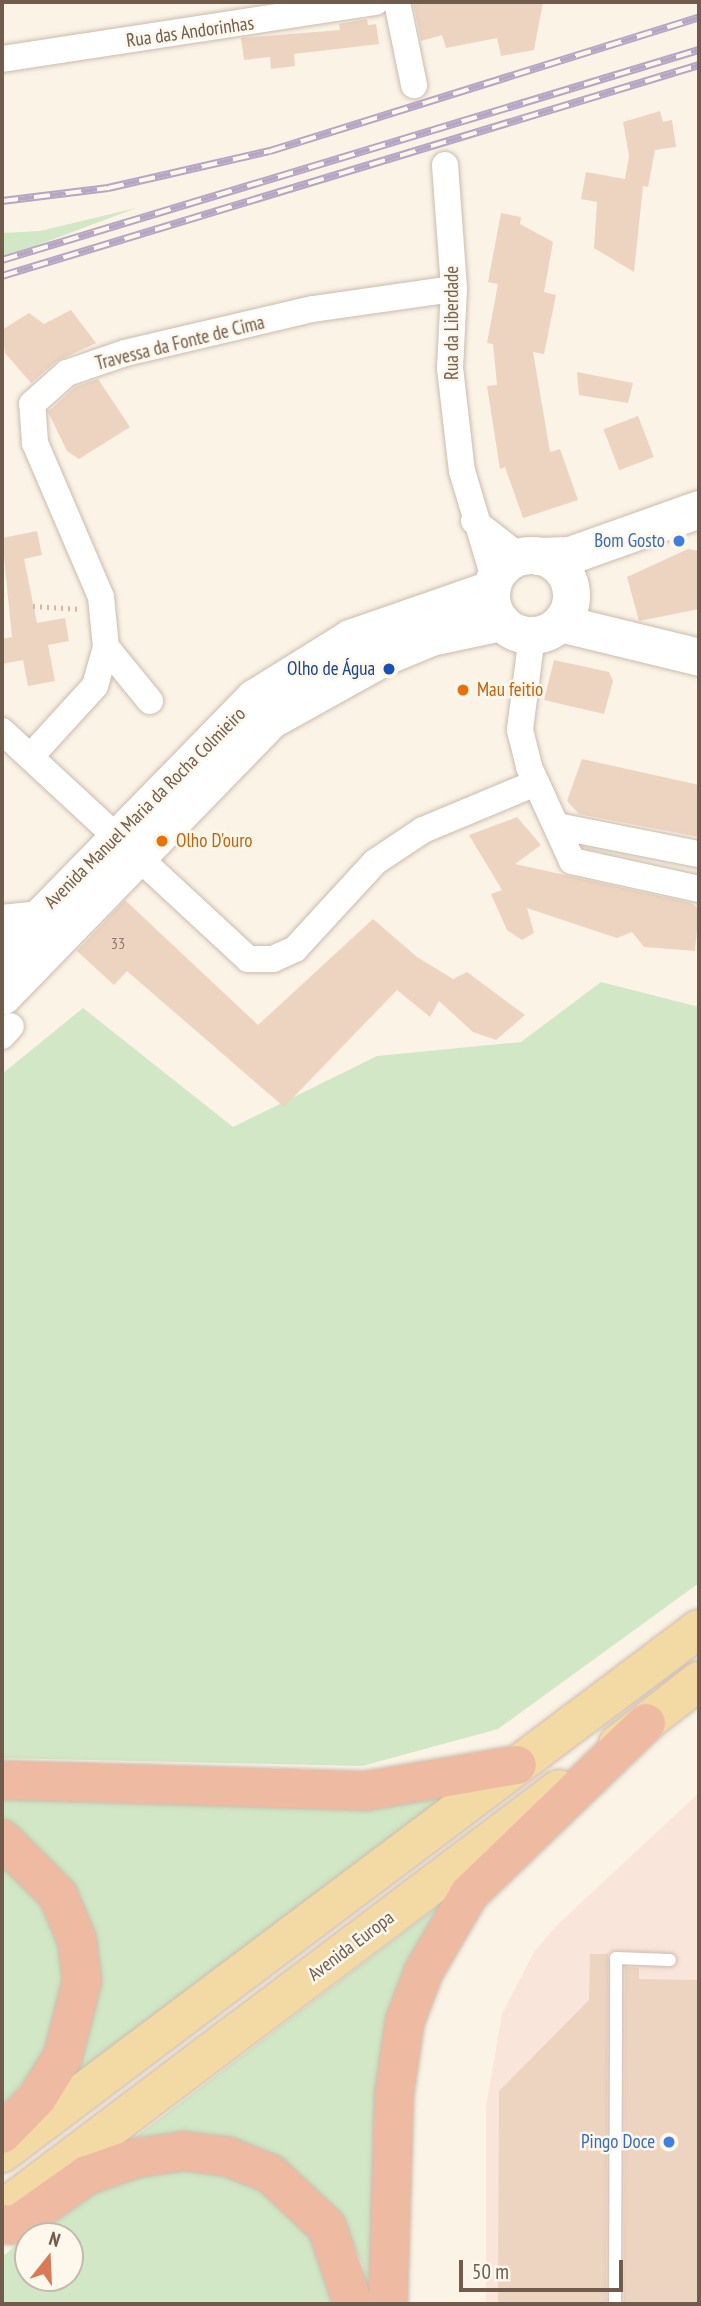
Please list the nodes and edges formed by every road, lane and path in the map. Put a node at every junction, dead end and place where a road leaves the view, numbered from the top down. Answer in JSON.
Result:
{"nodes":[{"id":1,"x":376,"y":2,"type":"edge"},
{"id":2,"x":397,"y":2,"type":"edge"},
{"id":3,"x":2,"y":59,"type":"edge"},
{"id":4,"x":414,"y":85,"type":"dead end"},
{"id":5,"x":445,"y":165,"type":"dead end"},
{"id":6,"x":454,"y":289,"type":"junction"},
{"id":7,"x":699,"y":509,"type":"edge"},
{"id":8,"x":531,"y":594,"type":"junction"},
{"id":9,"x":33,"y":606,"type":"dead end"},
{"id":10,"x":104,"y":610,"type":"junction"},
{"id":11,"x":107,"y":647,"type":"junction"},
{"id":12,"x":699,"y":657,"type":"edge"},
{"id":13,"x":150,"y":701,"type":"dead end"},
{"id":14,"x":2,"y":731,"type":"edge"},
{"id":15,"x":32,"y":755,"type":"junction"},
{"id":16,"x":536,"y":783,"type":"junction"},
{"id":17,"x":558,"y":826,"type":"junction"},
{"id":18,"x":136,"y":851,"type":"junction"},
{"id":19,"x":699,"y":855,"type":"edge"},
{"id":20,"x":699,"y":889,"type":"edge"},
{"id":21,"x":40,"y":914,"type":"junction"},
{"id":22,"x":2,"y":918,"type":"edge"},
{"id":23,"x":2,"y":956,"type":"edge"},
{"id":24,"x":5,"y":1019,"type":"edge"},
{"id":25,"x":699,"y":1629,"type":"edge"},
{"id":26,"x":699,"y":1681,"type":"edge"},
{"id":27,"x":646,"y":1723,"type":"junction"},
{"id":28,"x":517,"y":1765,"type":"junction"},
{"id":29,"x":2,"y":1780,"type":"edge"},
{"id":30,"x":2,"y":1839,"type":"edge"},
{"id":31,"x":670,"y":1960,"type":"dead end"},
{"id":32,"x":2,"y":2134,"type":"edge"},
{"id":33,"x":2,"y":2153,"type":"edge"},
{"id":34,"x":2,"y":2210,"type":"edge"},
{"id":35,"x":2,"y":2224,"type":"edge"},
{"id":36,"x":353,"y":2304,"type":"edge"},
{"id":37,"x":388,"y":2304,"type":"edge"},
{"id":38,"x":615,"y":2304,"type":"edge"}],
"edges":[{"from":1,"to":3,"type":"street","name":"Rua das Andorinhas"},
{"from":2,"to":4,"type":"street"},
{"from":5,"to":6,"type":"street","name":"Rua da Liberdade"},
{"from":6,"to":8,"type":"street","name":"Rua da Liberdade"},
{"from":6,"to":10,"type":"street","name":"Travessa da Fonte de Cima"},
{"from":7,"to":8,"type":"main road"},
{"from":8,"to":12,"type":"main road"},
{"from":8,"to":16,"type":"street"},
{"from":8,"to":18,"type":"main road","name":"Avenida Manuel Maria da Rocha Colmieiro"},
{"from":9,"to":10,"type":"path"},
{"from":10,"to":11,"type":"street","name":"Travessa da Fonte de Cima"},
{"from":11,"to":13,"type":"street"},
{"from":11,"to":15,"type":"street"},
{"from":14,"to":15,"type":"street"},
{"from":15,"to":18,"type":"street"},
{"from":16,"to":17,"type":"street"},
{"from":16,"to":18,"type":"street"},
{"from":17,"to":19,"type":"street"},
{"from":17,"to":20,"type":"street"},
{"from":18,"to":21,"type":"main road","name":"Avenida Manuel Maria da Rocha Colmieiro"},
{"from":18,"to":24,"type":"main road","name":"Avenida Manuel Maria da Rocha Colmieiro"},
{"from":21,"to":22,"type":"street"},
{"from":21,"to":23,"type":"main road","name":"Avenida Manuel Maria da Rocha Colmieiro"},
{"from":25,"to":28,"type":"main road"},
{"from":26,"to":27,"type":"main road","name":"Avenida Europa"},
{"from":27,"to":34,"type":"main road","name":"Avenida Europa"},
{"from":27,"to":37,"type":"highway"},
{"from":28,"to":29,"type":"highway"},
{"from":28,"to":33,"type":"main road"},
{"from":30,"to":32,"type":"highway"},
{"from":31,"to":38,"type":"lane"},
{"from":35,"to":36,"type":"highway"}]}
